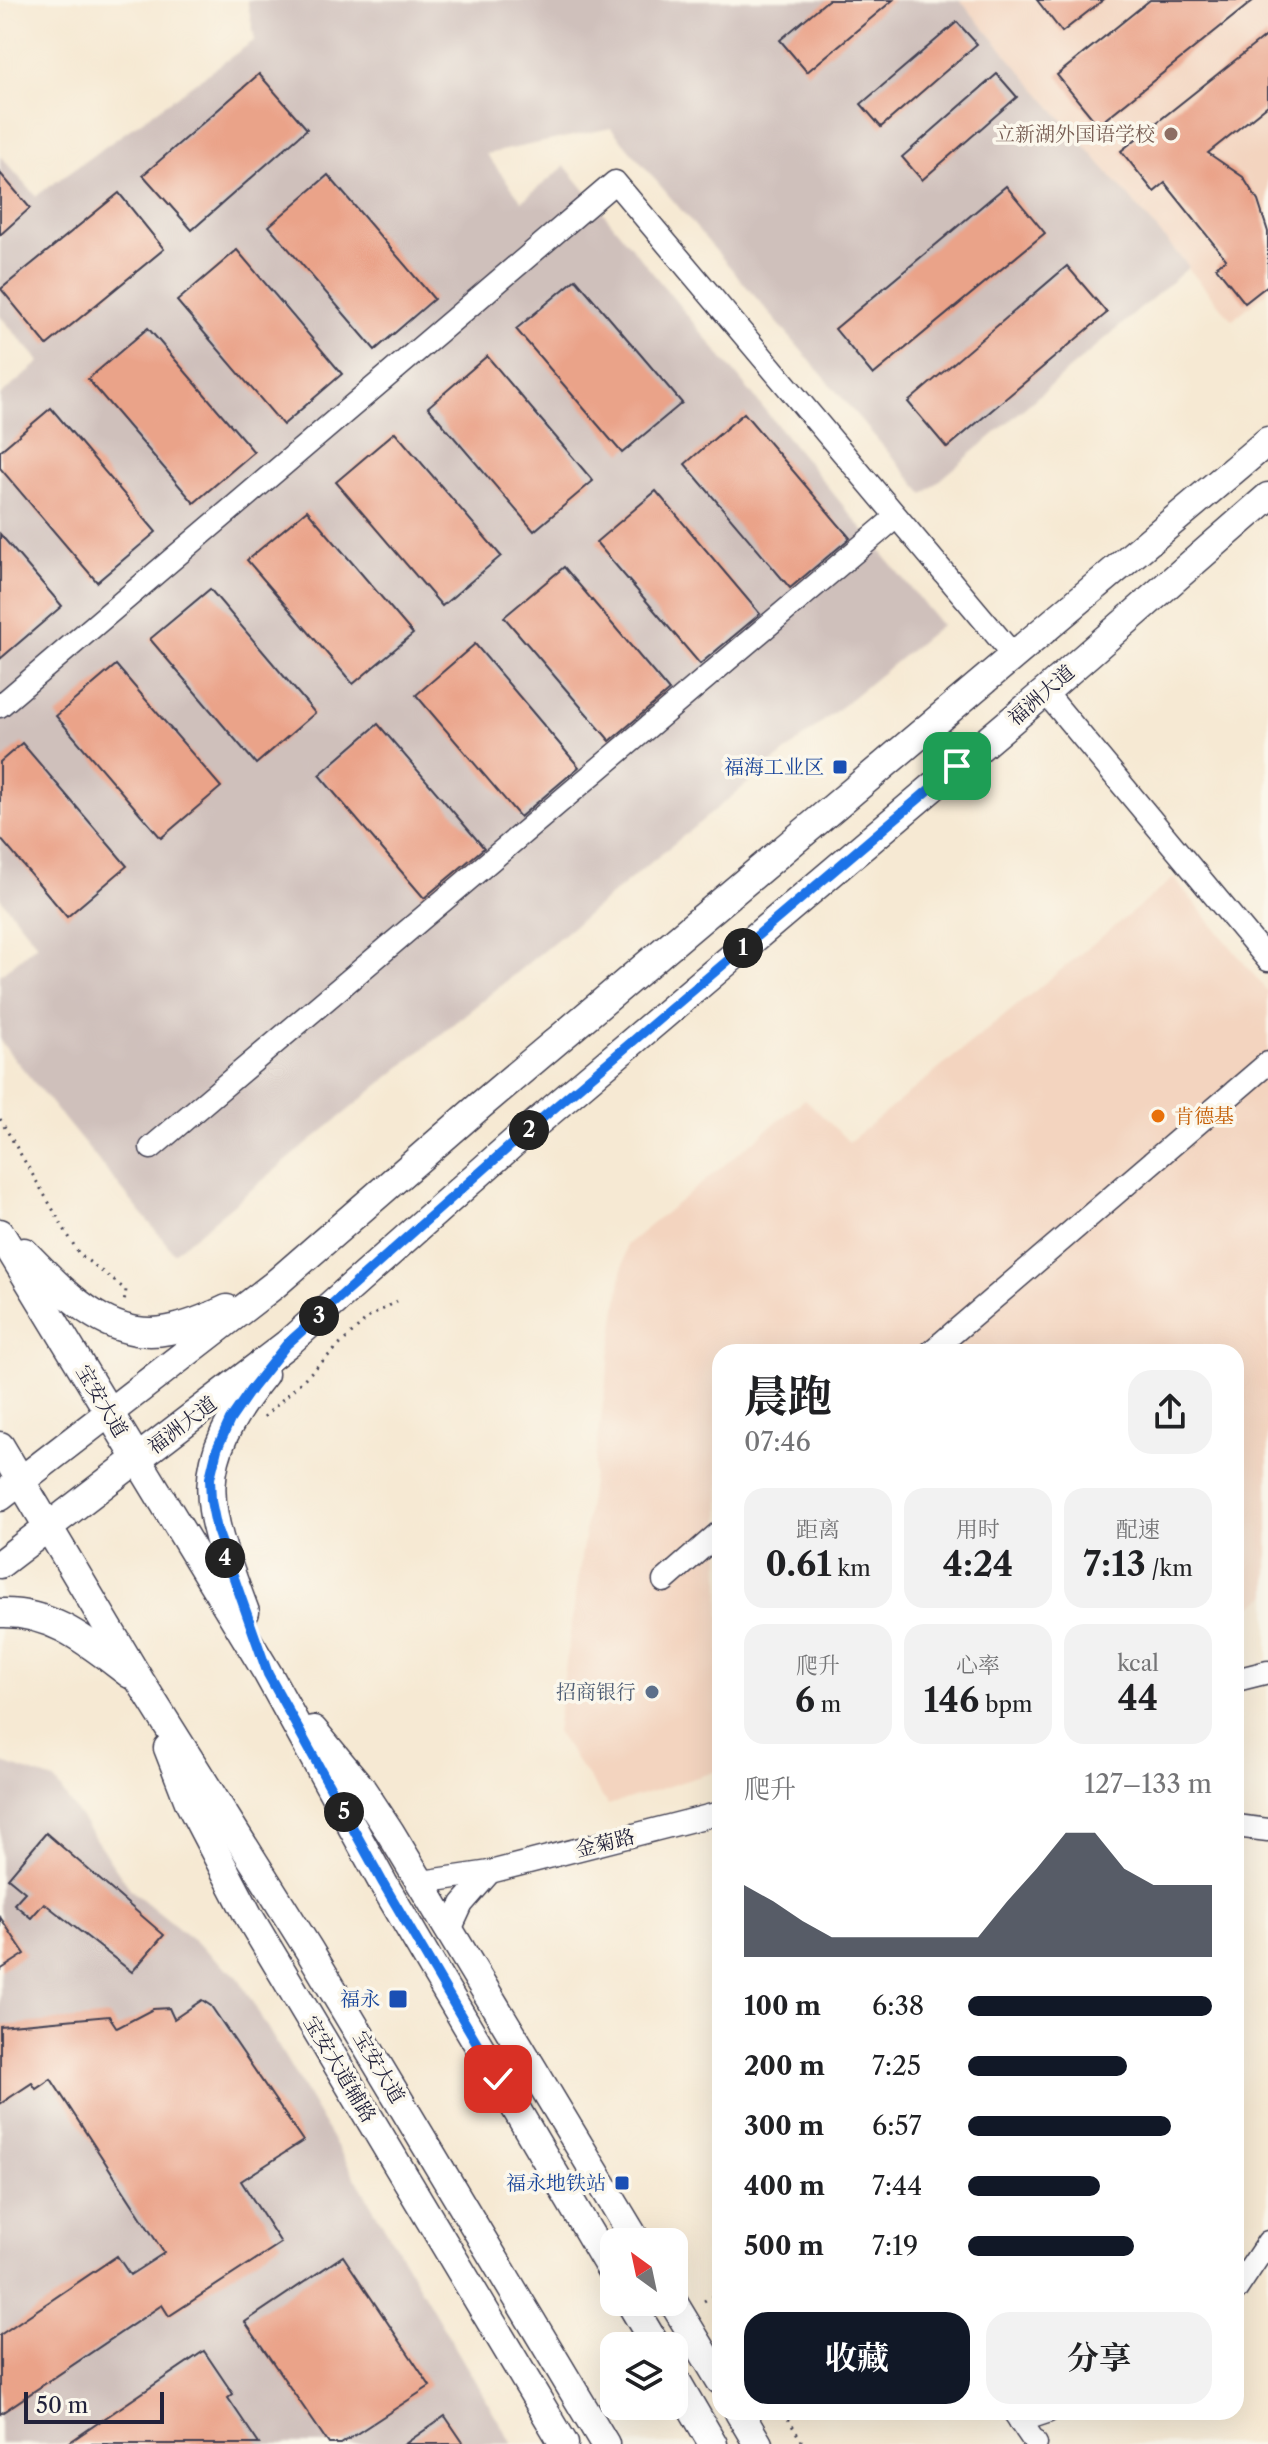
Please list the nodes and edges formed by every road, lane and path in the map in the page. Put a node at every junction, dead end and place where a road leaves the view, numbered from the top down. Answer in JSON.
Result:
{"nodes":[{"id":1,"x":1268,"y":441,"type":"edge"},
{"id":2,"x":1268,"y":497,"type":"edge"},
{"id":3,"x":896,"y":517,"type":"junction"},
{"id":4,"x":1014,"y":656,"type":"junction"},
{"id":5,"x":1045,"y":692,"type":"junction"},
{"id":6,"x":0,"y":706,"type":"edge"},
{"id":7,"x":1264,"y":945,"type":"edge"},
{"id":8,"x":1268,"y":1063,"type":"edge"},
{"id":9,"x":0,"y":1119,"type":"edge"},
{"id":10,"x":151,"y":1148,"type":"dead end"},
{"id":11,"x":0,"y":1223,"type":"edge"},
{"id":12,"x":0,"y":1233,"type":"edge"},
{"id":13,"x":274,"y":1285,"type":"junction"},
{"id":14,"x":397,"y":1301,"type":"dead end"},
{"id":15,"x":123,"y":1308,"type":"dead end"},
{"id":16,"x":287,"y":1344,"type":"junction"},
{"id":17,"x":940,"y":1344,"type":"edge"},
{"id":18,"x":109,"y":1412,"type":"junction"},
{"id":19,"x":261,"y":1419,"type":"dead end"},
{"id":20,"x":0,"y":1446,"type":"edge"},
{"id":21,"x":137,"y":1459,"type":"junction"},
{"id":22,"x":10,"y":1489,"type":"edge"},
{"id":23,"x":49,"y":1527,"type":"junction"},
{"id":24,"x":712,"y":1539,"type":"edge"},
{"id":25,"x":0,"y":1564,"type":"edge"},
{"id":26,"x":664,"y":1581,"type":"dead end"},
{"id":27,"x":0,"y":1613,"type":"edge"},
{"id":28,"x":1268,"y":1672,"type":"edge"},
{"id":29,"x":268,"y":1674,"type":"junction"},
{"id":30,"x":1244,"y":1678,"type":"edge"},
{"id":31,"x":140,"y":1681,"type":"junction"},
{"id":32,"x":712,"y":1815,"type":"edge"},
{"id":33,"x":1244,"y":1827,"type":"edge"},
{"id":34,"x":1268,"y":1830,"type":"edge"},
{"id":35,"x":490,"y":1872,"type":"junction"},
{"id":36,"x":422,"y":1882,"type":"junction"},
{"id":37,"x":450,"y":1930,"type":"junction"},
{"id":38,"x":629,"y":2228,"type":"edge"},
{"id":39,"x":1268,"y":2242,"type":"edge"},
{"id":40,"x":600,"y":2251,"type":"edge"},
{"id":41,"x":1244,"y":2278,"type":"edge"},
{"id":42,"x":712,"y":2296,"type":"edge"},
{"id":43,"x":704,"y":2301,"type":"dead end"},
{"id":44,"x":681,"y":2316,"type":"edge"},
{"id":45,"x":712,"y":2367,"type":"edge"},
{"id":46,"x":688,"y":2401,"type":"edge"},
{"id":47,"x":744,"y":2420,"type":"edge"},
{"id":48,"x":789,"y":2420,"type":"edge"},
{"id":49,"x":1020,"y":2420,"type":"edge"},
{"id":50,"x":564,"y":2444,"type":"edge"},
{"id":51,"x":605,"y":2444,"type":"edge"},
{"id":52,"x":713,"y":2444,"type":"edge"},
{"id":53,"x":758,"y":2444,"type":"edge"},
{"id":54,"x":798,"y":2444,"type":"edge"},
{"id":55,"x":1036,"y":2444,"type":"edge"}],
"edges":[{"from":1,"to":4,"type":"main road"},
{"from":2,"to":5,"type":"main road","name":"福洲大道"},
{"from":3,"to":4,"type":"street"},
{"from":3,"to":6,"type":"street"},
{"from":3,"to":10,"type":"street"},
{"from":4,"to":13,"type":"main road"},
{"from":5,"to":7,"type":"street"},
{"from":5,"to":16,"type":"main road","name":"福洲大道"},
{"from":8,"to":17,"type":"street"},
{"from":9,"to":15,"type":"path"},
{"from":11,"to":13,"type":"main road"},
{"from":12,"to":18,"type":"main road","name":"宝安大道"},
{"from":13,"to":18,"type":"main road"},
{"from":14,"to":19,"type":"path"},
{"from":16,"to":21,"type":"main road","name":"福洲大道"},
{"from":16,"to":29,"type":"main road"},
{"from":18,"to":21,"type":"main road","name":"宝安大道"},
{"from":18,"to":22,"type":"main road"},
{"from":20,"to":22,"type":"main road","name":"宝安大道"},
{"from":21,"to":23,"type":"main road","name":"福洲大道"},
{"from":21,"to":29,"type":"main road","name":"宝安大道"},
{"from":22,"to":23,"type":"main road","name":"宝安大道"},
{"from":23,"to":25,"type":"main road","name":"福洲大道"},
{"from":23,"to":31,"type":"main road","name":"宝安大道"},
{"from":24,"to":26,"type":"street"},
{"from":27,"to":31,"type":"main road"},
{"from":28,"to":30,"type":"street"},
{"from":29,"to":36,"type":"main road"},
{"from":29,"to":40,"type":"main road","name":"宝安大道"},
{"from":31,"to":50,"type":"main road","name":"宝安大道辅路"},
{"from":31,"to":51,"type":"main road","name":"宝安大道"},
{"from":32,"to":35,"type":"street","name":"金菊路"},
{"from":33,"to":34,"type":"street"},
{"from":35,"to":36,"type":"street","name":"金菊路"},
{"from":35,"to":37,"type":"street"},
{"from":36,"to":37,"type":"main road"},
{"from":37,"to":38,"type":"main road"},
{"from":39,"to":41,"type":"street"},
{"from":42,"to":43,"type":"path"},
{"from":44,"to":45,"type":"main road"},
{"from":46,"to":52,"type":"main road"},
{"from":47,"to":53,"type":"main road"},
{"from":48,"to":54,"type":"path"},
{"from":49,"to":55,"type":"street"}]}
